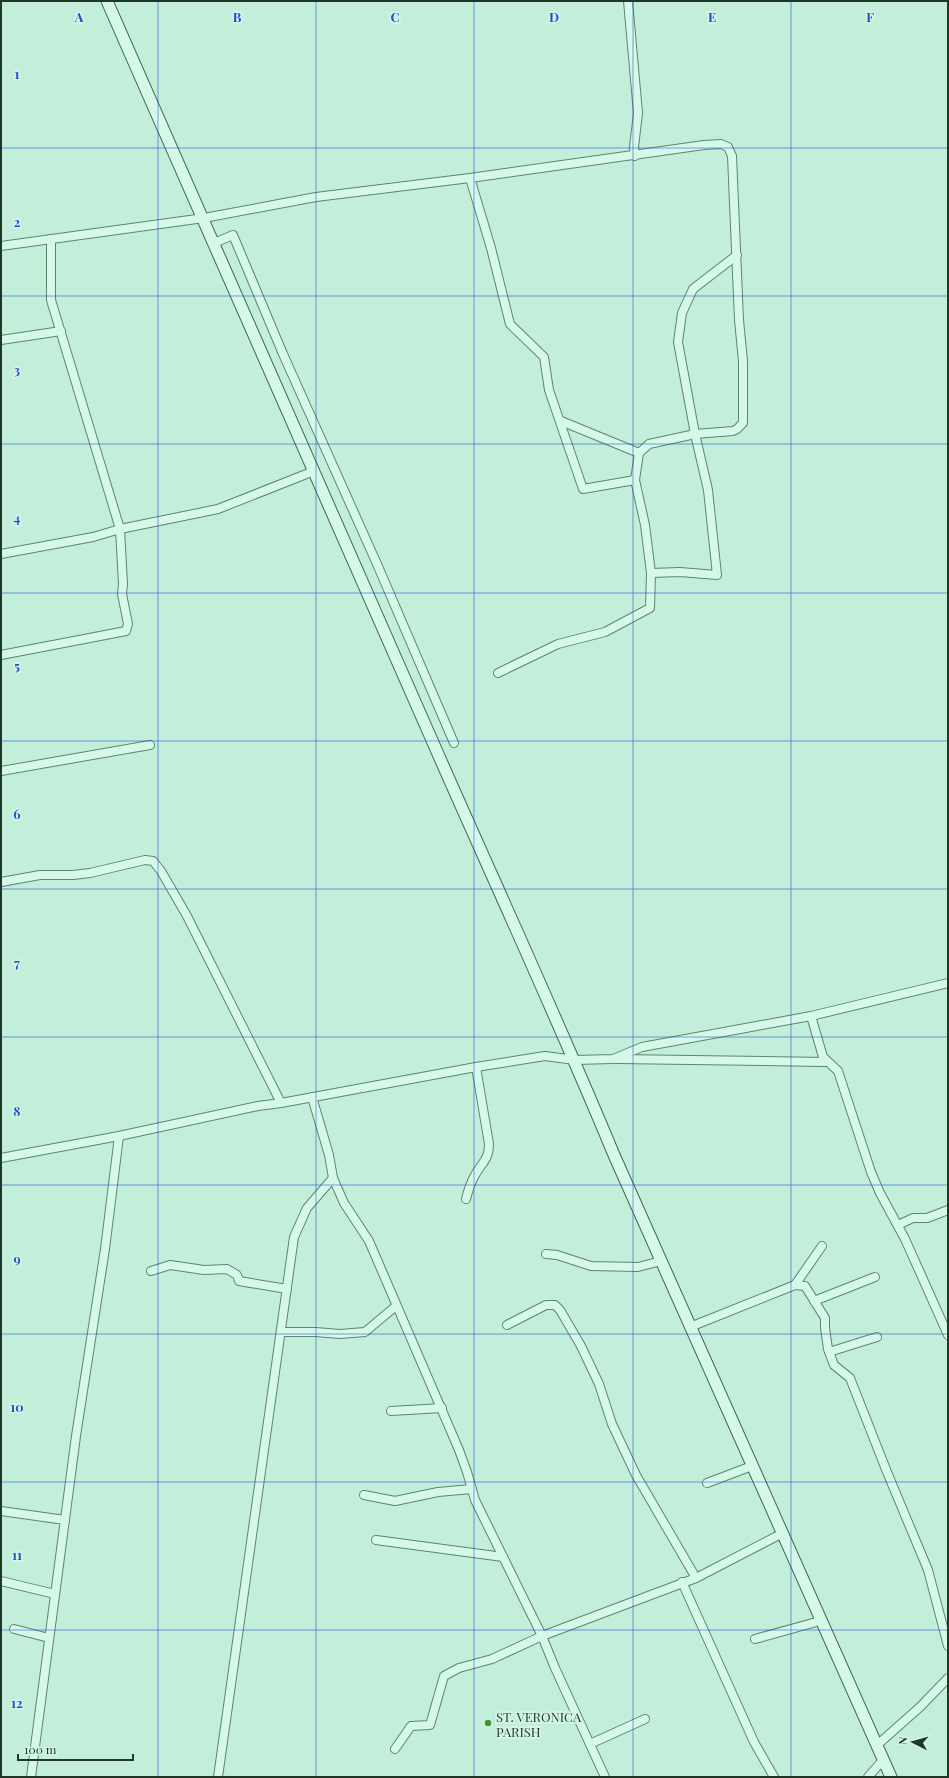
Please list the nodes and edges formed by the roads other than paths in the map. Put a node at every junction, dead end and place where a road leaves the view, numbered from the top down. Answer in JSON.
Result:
{"nodes":[{"id":1,"x":107,"y":1,"type":"edge"},
{"id":2,"x":628,"y":1,"type":"edge"},
{"id":3,"x":635,"y":156,"type":"junction"},
{"id":4,"x":470,"y":178,"type":"junction"},
{"id":5,"x":204,"y":218,"type":"junction"},
{"id":6,"x":51,"y":239,"type":"junction"},
{"id":7,"x":214,"y":243,"type":"junction"},
{"id":8,"x":1,"y":246,"type":"edge"},
{"id":9,"x":737,"y":255,"type":"junction"},
{"id":10,"x":61,"y":331,"type":"junction"},
{"id":11,"x":1,"y":340,"type":"edge"},
{"id":12,"x":561,"y":421,"type":"junction"},
{"id":13,"x":695,"y":434,"type":"junction"},
{"id":14,"x":639,"y":453,"type":"junction"},
{"id":15,"x":314,"y":471,"type":"junction"},
{"id":16,"x":635,"y":480,"type":"junction"},
{"id":17,"x":120,"y":529,"type":"junction"},
{"id":18,"x":1,"y":554,"type":"edge"},
{"id":19,"x":651,"y":573,"type":"junction"},
{"id":20,"x":1,"y":655,"type":"edge"},
{"id":21,"x":498,"y":673,"type":"dead end"},
{"id":22,"x":454,"y":743,"type":"dead end"},
{"id":23,"x":150,"y":745,"type":"dead end"},
{"id":24,"x":1,"y":771,"type":"edge"},
{"id":25,"x":1,"y":882,"type":"edge"},
{"id":26,"x":948,"y":983,"type":"edge"},
{"id":27,"x":811,"y":1016,"type":"junction"},
{"id":28,"x":613,"y":1059,"type":"junction"},
{"id":29,"x":575,"y":1060,"type":"junction"},
{"id":30,"x":827,"y":1062,"type":"junction"},
{"id":31,"x":476,"y":1067,"type":"junction"},
{"id":32,"x":312,"y":1097,"type":"junction"},
{"id":33,"x":281,"y":1103,"type":"junction"},
{"id":34,"x":119,"y":1136,"type":"junction"},
{"id":35,"x":1,"y":1158,"type":"edge"},
{"id":36,"x":333,"y":1178,"type":"junction"},
{"id":37,"x":466,"y":1199,"type":"dead end"},
{"id":38,"x":948,"y":1210,"type":"edge"},
{"id":39,"x":898,"y":1225,"type":"junction"},
{"id":40,"x":822,"y":1246,"type":"dead end"},
{"id":41,"x":546,"y":1254,"type":"dead end"},
{"id":42,"x":661,"y":1261,"type":"junction"},
{"id":43,"x":151,"y":1271,"type":"dead end"},
{"id":44,"x":875,"y":1277,"type":"dead end"},
{"id":45,"x":795,"y":1285,"type":"junction"},
{"id":46,"x":287,"y":1289,"type":"junction"},
{"id":47,"x":814,"y":1300,"type":"junction"},
{"id":48,"x":396,"y":1306,"type":"junction"},
{"id":49,"x":507,"y":1325,"type":"dead end"},
{"id":50,"x":690,"y":1327,"type":"junction"},
{"id":51,"x":282,"y":1332,"type":"junction"},
{"id":52,"x":948,"y":1335,"type":"edge"},
{"id":53,"x":877,"y":1336,"type":"dead end"},
{"id":54,"x":829,"y":1352,"type":"junction"},
{"id":55,"x":442,"y":1408,"type":"junction"},
{"id":56,"x":391,"y":1411,"type":"dead end"},
{"id":57,"x":752,"y":1466,"type":"junction"},
{"id":58,"x":707,"y":1483,"type":"dead end"},
{"id":59,"x":472,"y":1489,"type":"junction"},
{"id":60,"x":364,"y":1494,"type":"dead end"},
{"id":61,"x":1,"y":1511,"type":"edge"},
{"id":62,"x":65,"y":1520,"type":"junction"},
{"id":63,"x":781,"y":1534,"type":"junction"},
{"id":64,"x":376,"y":1540,"type":"dead end"},
{"id":65,"x":503,"y":1556,"type":"junction"},
{"id":66,"x":696,"y":1578,"type":"junction"},
{"id":67,"x":1,"y":1581,"type":"edge"},
{"id":68,"x":682,"y":1582,"type":"junction"},
{"id":69,"x":55,"y":1594,"type":"junction"},
{"id":70,"x":820,"y":1621,"type":"junction"},
{"id":71,"x":14,"y":1629,"type":"dead end"},
{"id":72,"x":542,"y":1636,"type":"junction"},
{"id":73,"x":50,"y":1638,"type":"junction"},
{"id":74,"x":755,"y":1639,"type":"dead end"},
{"id":75,"x":948,"y":1646,"type":"edge"},
{"id":76,"x":948,"y":1678,"type":"edge"},
{"id":77,"x":645,"y":1719,"type":"dead end"},
{"id":78,"x":590,"y":1744,"type":"junction"},
{"id":79,"x":876,"y":1746,"type":"junction"},
{"id":80,"x":395,"y":1749,"type":"dead end"},
{"id":81,"x":883,"y":1760,"type":"junction"},
{"id":82,"x":31,"y":1777,"type":"edge"},
{"id":83,"x":218,"y":1777,"type":"edge"},
{"id":84,"x":605,"y":1777,"type":"edge"},
{"id":85,"x":774,"y":1777,"type":"edge"},
{"id":86,"x":868,"y":1777,"type":"edge"},
{"id":87,"x":890,"y":1777,"type":"edge"}],
"edges":[{"from":1,"to":5,"type":"street"},
{"from":2,"to":3,"type":"street"},
{"from":3,"to":4,"type":"street"},
{"from":3,"to":9,"type":"street"},
{"from":4,"to":5,"type":"street"},
{"from":4,"to":12,"type":"street"},
{"from":5,"to":6,"type":"street"},
{"from":5,"to":7,"type":"street"},
{"from":6,"to":8,"type":"street"},
{"from":6,"to":10,"type":"street"},
{"from":7,"to":15,"type":"street"},
{"from":7,"to":22,"type":"street"},
{"from":9,"to":13,"type":"street"},
{"from":9,"to":13,"type":"street"},
{"from":10,"to":11,"type":"street"},
{"from":10,"to":17,"type":"street"},
{"from":12,"to":14,"type":"street"},
{"from":12,"to":16,"type":"street"},
{"from":13,"to":14,"type":"street"},
{"from":13,"to":19,"type":"street"},
{"from":14,"to":16,"type":"street"},
{"from":15,"to":17,"type":"street"},
{"from":15,"to":29,"type":"street"},
{"from":16,"to":19,"type":"street"},
{"from":17,"to":18,"type":"street"},
{"from":17,"to":20,"type":"street"},
{"from":19,"to":21,"type":"street"},
{"from":23,"to":24,"type":"street"},
{"from":25,"to":33,"type":"street"},
{"from":26,"to":27,"type":"street"},
{"from":27,"to":28,"type":"street"},
{"from":27,"to":30,"type":"street"},
{"from":28,"to":29,"type":"street"},
{"from":28,"to":30,"type":"street"},
{"from":29,"to":31,"type":"street"},
{"from":29,"to":42,"type":"street"},
{"from":30,"to":39,"type":"street"},
{"from":31,"to":32,"type":"street"},
{"from":31,"to":37,"type":"street"},
{"from":32,"to":33,"type":"street"},
{"from":32,"to":36,"type":"street"},
{"from":33,"to":34,"type":"street"},
{"from":34,"to":35,"type":"street"},
{"from":34,"to":62,"type":"street"},
{"from":36,"to":46,"type":"street"},
{"from":36,"to":48,"type":"street"},
{"from":38,"to":39,"type":"street"},
{"from":39,"to":52,"type":"street"},
{"from":40,"to":45,"type":"street"},
{"from":41,"to":42,"type":"street"},
{"from":42,"to":50,"type":"street"},
{"from":43,"to":46,"type":"street"},
{"from":44,"to":47,"type":"street"},
{"from":45,"to":47,"type":"street"},
{"from":45,"to":50,"type":"street"},
{"from":46,"to":51,"type":"street"},
{"from":47,"to":54,"type":"street"},
{"from":48,"to":51,"type":"street"},
{"from":48,"to":55,"type":"street"},
{"from":49,"to":66,"type":"street"},
{"from":50,"to":57,"type":"street"},
{"from":51,"to":83,"type":"street"},
{"from":53,"to":54,"type":"street"},
{"from":54,"to":75,"type":"street"},
{"from":55,"to":56,"type":"street"},
{"from":55,"to":59,"type":"street"},
{"from":57,"to":58,"type":"street"},
{"from":57,"to":63,"type":"street"},
{"from":59,"to":60,"type":"street"},
{"from":59,"to":65,"type":"street"},
{"from":61,"to":62,"type":"street"},
{"from":62,"to":69,"type":"street"},
{"from":63,"to":66,"type":"street"},
{"from":63,"to":70,"type":"street"},
{"from":64,"to":65,"type":"street"},
{"from":65,"to":72,"type":"street"},
{"from":66,"to":68,"type":"street"},
{"from":67,"to":69,"type":"street"},
{"from":68,"to":72,"type":"street"},
{"from":68,"to":85,"type":"street"},
{"from":69,"to":73,"type":"street"},
{"from":70,"to":74,"type":"street"},
{"from":70,"to":79,"type":"street"},
{"from":71,"to":73,"type":"street"},
{"from":72,"to":78,"type":"street"},
{"from":72,"to":80,"type":"street"},
{"from":73,"to":82,"type":"street"},
{"from":76,"to":79,"type":"street"},
{"from":77,"to":78,"type":"street"},
{"from":78,"to":84,"type":"street"},
{"from":79,"to":81,"type":"street"},
{"from":81,"to":86,"type":"street"},
{"from":81,"to":87,"type":"street"}]}
